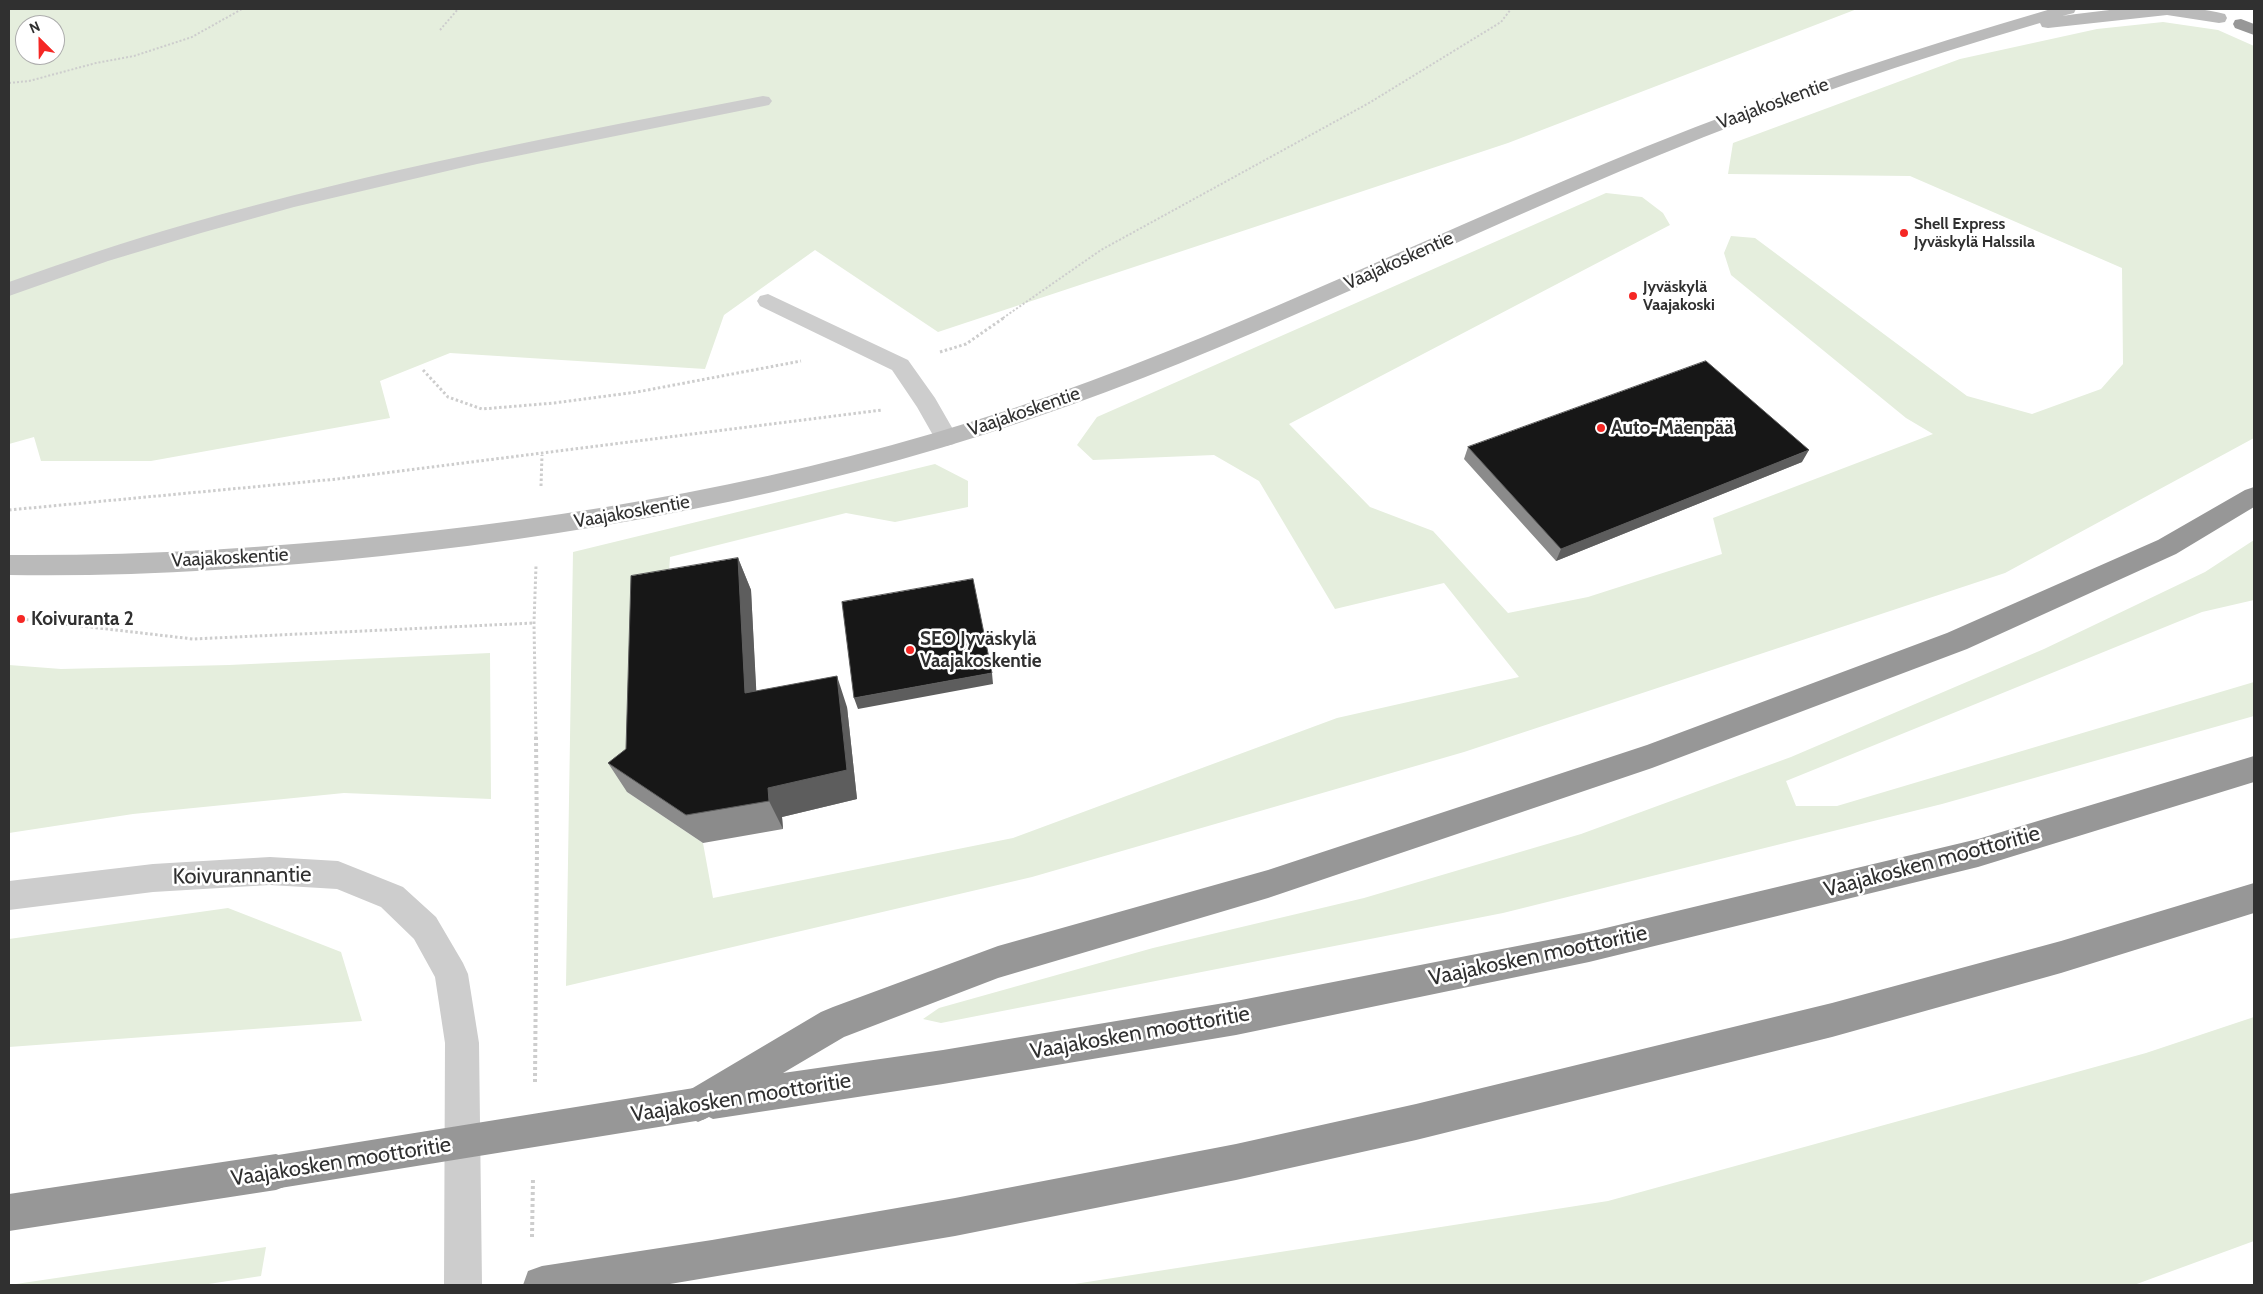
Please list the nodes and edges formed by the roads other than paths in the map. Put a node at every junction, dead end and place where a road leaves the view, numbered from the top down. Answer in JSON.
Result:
{"nodes":[{"id":1,"x":2068,"y":9,"type":"edge"},
{"id":2,"x":2195,"y":9,"type":"edge"},
{"id":3,"x":2219,"y":18,"type":"junction"},
{"id":4,"x":2250,"y":27,"type":"edge"},
{"id":5,"x":1982,"y":33,"type":"junction"},
{"id":6,"x":763,"y":101,"type":"dead end"},
{"id":7,"x":9,"y":289,"type":"edge"},
{"id":8,"x":768,"y":301,"type":"dead end"},
{"id":9,"x":946,"y":438,"type":"junction"},
{"id":10,"x":2254,"y":496,"type":"edge"},
{"id":11,"x":9,"y":566,"type":"edge"},
{"id":12,"x":2254,"y":769,"type":"edge"},
{"id":13,"x":9,"y":896,"type":"edge"},
{"id":14,"x":2254,"y":898,"type":"edge"},
{"id":15,"x":698,"y":1104,"type":"junction"},
{"id":16,"x":9,"y":1213,"type":"edge"},
{"id":17,"x":463,"y":1285,"type":"edge"},
{"id":18,"x":542,"y":1285,"type":"edge"}],
"edges":[{"from":1,"to":5,"type":"main road","name":"Vaajakoskentie"},
{"from":2,"to":3,"type":"main road"},
{"from":3,"to":4,"type":"main road"},
{"from":3,"to":5,"type":"main road","name":"Vaajakoskentie"},
{"from":5,"to":9,"type":"main road","name":"Vaajakoskentie"},
{"from":6,"to":7,"type":"street"},
{"from":8,"to":9,"type":"street"},
{"from":9,"to":11,"type":"main road","name":"Vaajakoskentie"},
{"from":10,"to":15,"type":"highway"},
{"from":12,"to":15,"type":"highway","name":"Vaajakosken moottoritie"},
{"from":13,"to":17,"type":"street","name":"Koivurannantie"},
{"from":14,"to":18,"type":"highway"},
{"from":15,"to":16,"type":"highway","name":"Vaajakosken moottoritie","bridge":true}]}
